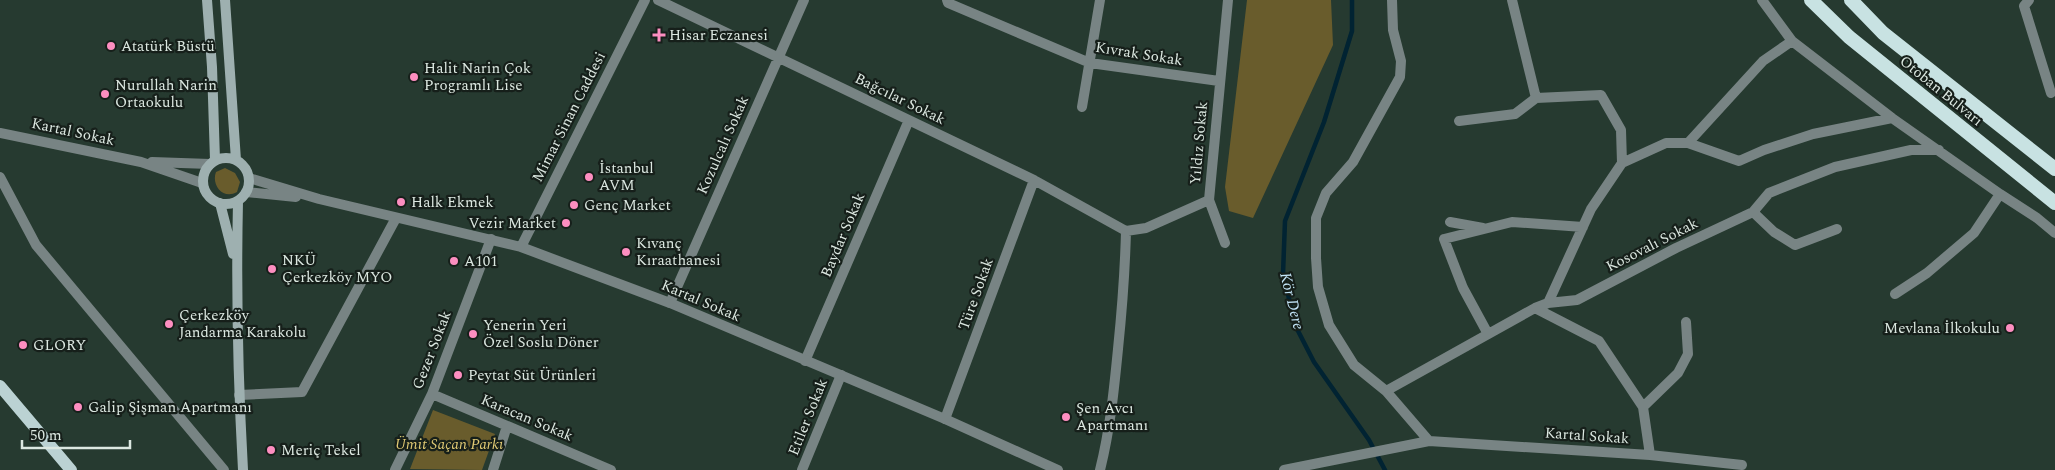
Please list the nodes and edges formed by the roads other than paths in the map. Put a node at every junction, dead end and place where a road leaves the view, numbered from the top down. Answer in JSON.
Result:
{"nodes":[{"id":1,"x":207,"y":0,"type":"edge"},
{"id":2,"x":225,"y":0,"type":"edge"},
{"id":3,"x":645,"y":0,"type":"edge"},
{"id":4,"x":658,"y":0,"type":"edge"},
{"id":5,"x":804,"y":0,"type":"edge"},
{"id":6,"x":947,"y":0,"type":"edge"},
{"id":7,"x":1100,"y":0,"type":"edge"},
{"id":8,"x":1228,"y":0,"type":"edge"},
{"id":9,"x":1392,"y":0,"type":"edge"},
{"id":10,"x":1512,"y":0,"type":"edge"},
{"id":11,"x":1762,"y":0,"type":"edge"},
{"id":12,"x":1811,"y":0,"type":"edge"},
{"id":13,"x":1851,"y":0,"type":"edge"},
{"id":14,"x":2029,"y":0,"type":"edge"},
{"id":15,"x":1792,"y":41,"type":"junction"},
{"id":16,"x":778,"y":57,"type":"junction"},
{"id":17,"x":1090,"y":63,"type":"junction"},
{"id":18,"x":1219,"y":81,"type":"junction"},
{"id":19,"x":2051,"y":93,"type":"dead end"},
{"id":20,"x":1536,"y":98,"type":"junction"},
{"id":21,"x":1082,"y":107,"type":"dead end"},
{"id":22,"x":1892,"y":118,"type":"junction"},
{"id":23,"x":909,"y":120,"type":"junction"},
{"id":24,"x":1459,"y":121,"type":"dead end"},
{"id":25,"x":0,"y":133,"type":"edge"},
{"id":26,"x":1688,"y":143,"type":"junction"},
{"id":27,"x":1939,"y":150,"type":"junction"},
{"id":28,"x":236,"y":160,"type":"junction"},
{"id":29,"x":141,"y":162,"type":"junction"},
{"id":30,"x":213,"y":162,"type":"junction"},
{"id":31,"x":1622,"y":163,"type":"junction"},
{"id":32,"x":2055,"y":169,"type":"edge"},
{"id":33,"x":0,"y":177,"type":"edge"},
{"id":34,"x":249,"y":178,"type":"junction"},
{"id":35,"x":1034,"y":180,"type":"junction"},
{"id":36,"x":202,"y":183,"type":"junction"},
{"id":37,"x":246,"y":192,"type":"junction"},
{"id":38,"x":2000,"y":194,"type":"junction"},
{"id":39,"x":319,"y":199,"type":"junction"},
{"id":40,"x":1209,"y":200,"type":"junction"},
{"id":41,"x":238,"y":201,"type":"junction"},
{"id":42,"x":220,"y":203,"type":"junction"},
{"id":43,"x":2055,"y":203,"type":"edge"},
{"id":44,"x":1753,"y":212,"type":"junction"},
{"id":45,"x":396,"y":218,"type":"junction"},
{"id":46,"x":1450,"y":222,"type":"dead end"},
{"id":47,"x":1583,"y":227,"type":"junction"},
{"id":48,"x":1487,"y":228,"type":"junction"},
{"id":49,"x":1837,"y":229,"type":"dead end"},
{"id":50,"x":1126,"y":231,"type":"junction"},
{"id":51,"x":2055,"y":233,"type":"edge"},
{"id":52,"x":490,"y":239,"type":"junction"},
{"id":53,"x":1225,"y":243,"type":"dead end"},
{"id":54,"x":521,"y":247,"type":"junction"},
{"id":55,"x":236,"y":265,"type":"junction"},
{"id":56,"x":1895,"y":294,"type":"dead end"},
{"id":57,"x":670,"y":303,"type":"junction"},
{"id":58,"x":1548,"y":303,"type":"junction"},
{"id":59,"x":1535,"y":308,"type":"junction"},
{"id":60,"x":1686,"y":322,"type":"dead end"},
{"id":61,"x":1488,"y":334,"type":"junction"},
{"id":62,"x":805,"y":361,"type":"junction"},
{"id":63,"x":841,"y":375,"type":"junction"},
{"id":64,"x":0,"y":386,"type":"edge"},
{"id":65,"x":1386,"y":390,"type":"junction"},
{"id":66,"x":432,"y":394,"type":"junction"},
{"id":67,"x":238,"y":395,"type":"junction"},
{"id":68,"x":1643,"y":407,"type":"junction"},
{"id":69,"x":946,"y":419,"type":"junction"},
{"id":70,"x":507,"y":426,"type":"junction"},
{"id":71,"x":1429,"y":441,"type":"junction"},
{"id":72,"x":1650,"y":455,"type":"junction"},
{"id":73,"x":1698,"y":465,"type":"edge"},
{"id":74,"x":1742,"y":465,"type":"dead end"},
{"id":75,"x":71,"y":470,"type":"edge"},
{"id":76,"x":224,"y":470,"type":"edge"},
{"id":77,"x":243,"y":470,"type":"edge"},
{"id":78,"x":395,"y":470,"type":"edge"},
{"id":79,"x":493,"y":470,"type":"edge"},
{"id":80,"x":611,"y":470,"type":"edge"},
{"id":81,"x":802,"y":470,"type":"edge"},
{"id":82,"x":1058,"y":470,"type":"edge"},
{"id":83,"x":1100,"y":470,"type":"edge"},
{"id":84,"x":1284,"y":470,"type":"edge"}],
"edges":[{"from":1,"to":30,"type":"main road"},
{"from":2,"to":28,"type":"main road"},
{"from":3,"to":54,"type":"street","name":"Mimar Sinan Caddesi"},
{"from":4,"to":16,"type":"street","name":"Bağcılar Sokak"},
{"from":5,"to":16,"type":"street","name":"Kozulcalı Sokak"},
{"from":6,"to":17,"type":"street","name":"Kıvrak Sokak"},
{"from":7,"to":17,"type":"street"},
{"from":8,"to":18,"type":"street","name":"Yıldız Sokak"},
{"from":9,"to":65,"type":"street"},
{"from":10,"to":20,"type":"street"},
{"from":11,"to":15,"type":"street"},
{"from":12,"to":43,"type":"highway","name":"Otoban Bulvarı"},
{"from":13,"to":32,"type":"highway","name":"Otoban Bulvarı"},
{"from":14,"to":19,"type":"street"},
{"from":15,"to":22,"type":"street"},
{"from":15,"to":26,"type":"street"},
{"from":16,"to":23,"type":"street","name":"Bağcılar Sokak"},
{"from":16,"to":57,"type":"street","name":"Kozulcalı Sokak"},
{"from":17,"to":18,"type":"street","name":"Kıvrak Sokak"},
{"from":17,"to":21,"type":"street"},
{"from":18,"to":40,"type":"street","name":"Yıldız Sokak"},
{"from":20,"to":24,"type":"street"},
{"from":20,"to":31,"type":"street"},
{"from":22,"to":26,"type":"street"},
{"from":22,"to":27,"type":"street"},
{"from":23,"to":35,"type":"street","name":"Bağcılar Sokak"},
{"from":23,"to":62,"type":"street","name":"Baydar Sokak"},
{"from":25,"to":29,"type":"street","name":"Kartal Sokak"},
{"from":26,"to":31,"type":"street"},
{"from":27,"to":38,"type":"street"},
{"from":27,"to":44,"type":"street","name":"Kosovalı Sokak"},
{"from":28,"to":30,"type":"main road"},
{"from":28,"to":34,"type":"main road"},
{"from":29,"to":30,"type":"street"},
{"from":29,"to":36,"type":"street"},
{"from":30,"to":36,"type":"main road"},
{"from":31,"to":47,"type":"street"},
{"from":33,"to":76,"type":"street"},
{"from":34,"to":37,"type":"main road"},
{"from":34,"to":39,"type":"street"},
{"from":35,"to":50,"type":"street","name":"Bağcılar Sokak"},
{"from":35,"to":69,"type":"street","name":"Türe Sokak"},
{"from":36,"to":42,"type":"main road"},
{"from":37,"to":39,"type":"street"},
{"from":37,"to":41,"type":"main road"},
{"from":38,"to":51,"type":"street"},
{"from":38,"to":56,"type":"street"},
{"from":39,"to":45,"type":"street","name":"Kartal Sokak"},
{"from":40,"to":50,"type":"street","name":"Yıldız Sokak"},
{"from":40,"to":53,"type":"street"},
{"from":41,"to":42,"type":"main road"},
{"from":41,"to":55,"type":"main road"},
{"from":42,"to":55,"type":"main road"},
{"from":44,"to":49,"type":"street"},
{"from":44,"to":58,"type":"street","name":"Kosovalı Sokak"},
{"from":45,"to":52,"type":"street","name":"Kartal Sokak"},
{"from":45,"to":67,"type":"street"},
{"from":46,"to":48,"type":"street"},
{"from":47,"to":48,"type":"street"},
{"from":47,"to":58,"type":"street"},
{"from":48,"to":61,"type":"street"},
{"from":50,"to":83,"type":"street"},
{"from":52,"to":54,"type":"street","name":"Kartal Sokak"},
{"from":52,"to":66,"type":"street","name":"Gezer Sokak"},
{"from":54,"to":57,"type":"street","name":"Kartal Sokak"},
{"from":55,"to":67,"type":"main road"},
{"from":57,"to":62,"type":"street","name":"Kartal Sokak"},
{"from":58,"to":59,"type":"street","name":"Kosovalı Sokak"},
{"from":59,"to":61,"type":"street","name":"Kosovalı Sokak"},
{"from":59,"to":68,"type":"street"},
{"from":60,"to":68,"type":"street"},
{"from":61,"to":65,"type":"street","name":"Kosovalı Sokak"},
{"from":62,"to":63,"type":"street","name":"Kartal Sokak"},
{"from":63,"to":69,"type":"street","name":"Kartal Sokak"},
{"from":63,"to":81,"type":"street","name":"Etiler Sokak"},
{"from":64,"to":75,"type":"main road"},
{"from":65,"to":71,"type":"street"},
{"from":66,"to":70,"type":"street","name":"Karacan Sokak"},
{"from":66,"to":78,"type":"street","name":"Gezer Sokak"},
{"from":67,"to":77,"type":"main road"},
{"from":68,"to":72,"type":"street"},
{"from":69,"to":82,"type":"street","name":"Kartal Sokak"},
{"from":70,"to":79,"type":"street"},
{"from":70,"to":80,"type":"street","name":"Karacan Sokak"},
{"from":71,"to":72,"type":"street","name":"Kartal Sokak"},
{"from":71,"to":84,"type":"street","name":"Kartal Sokak"},
{"from":72,"to":73,"type":"street","name":"Kartal Sokak"},
{"from":73,"to":74,"type":"street","name":"Kartal Sokak"}]}
